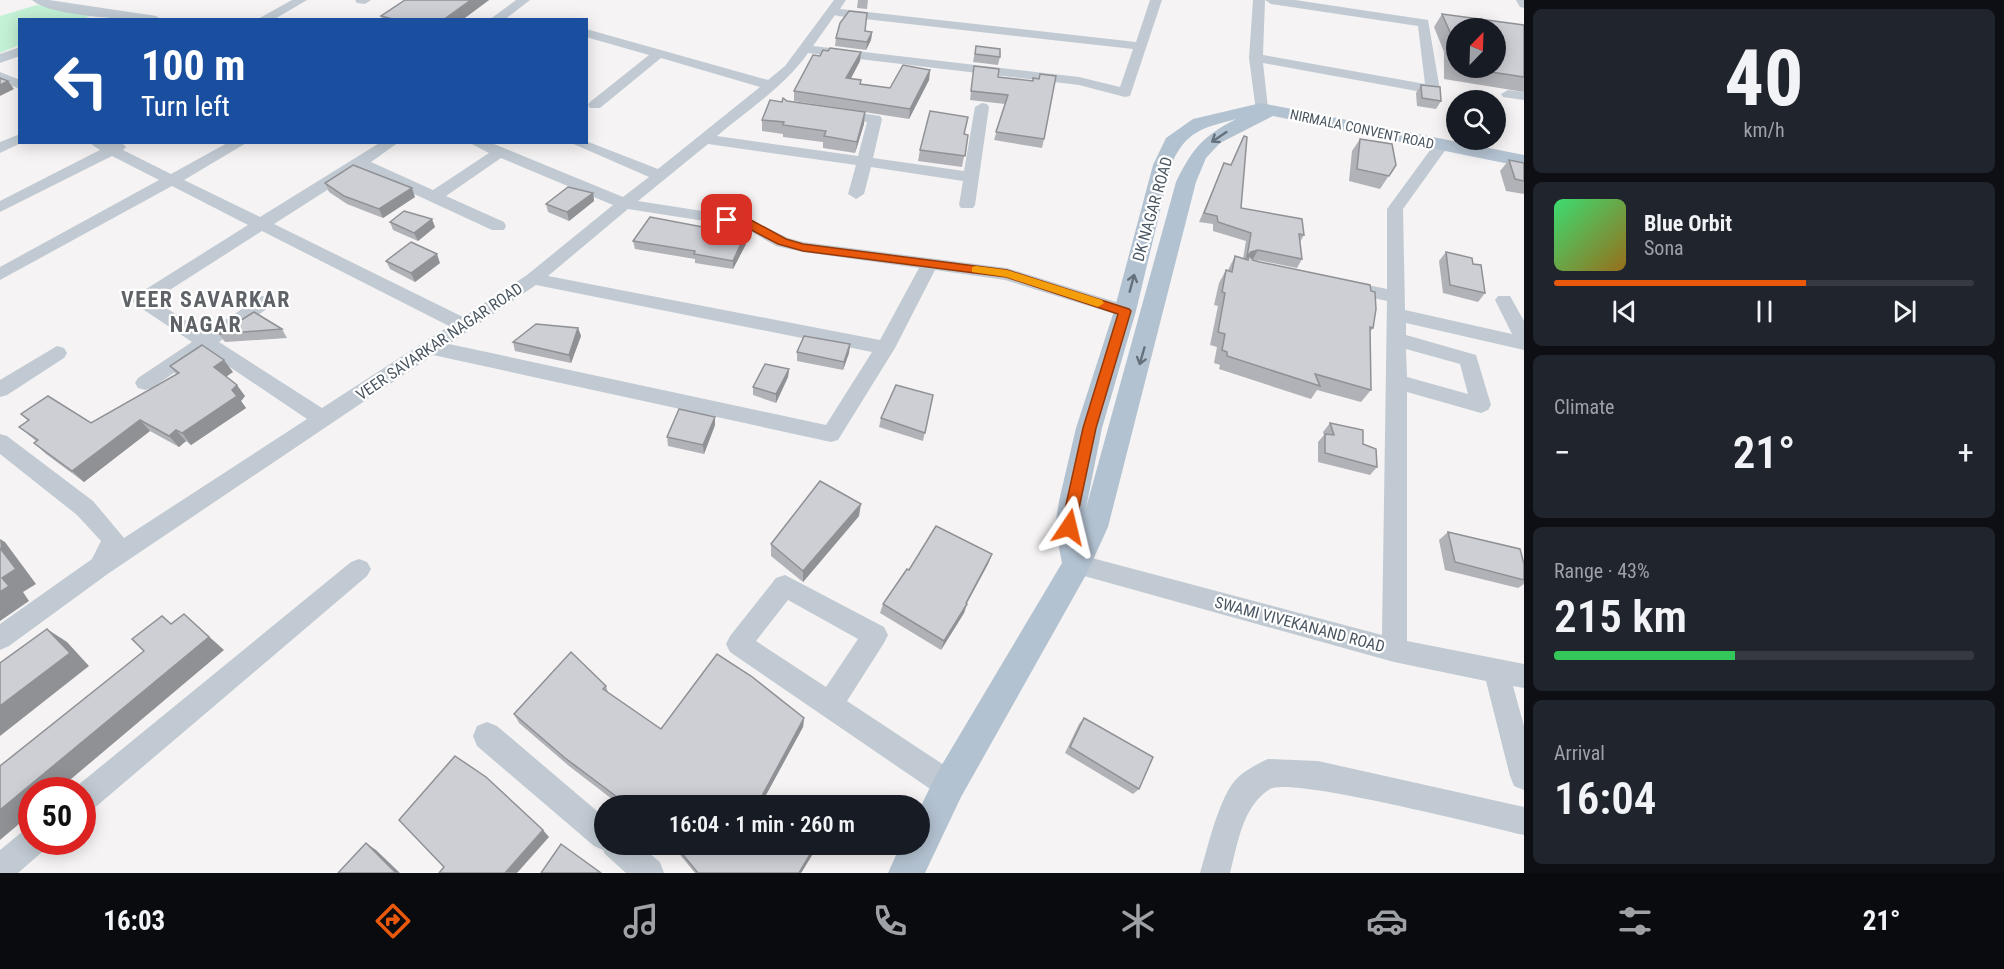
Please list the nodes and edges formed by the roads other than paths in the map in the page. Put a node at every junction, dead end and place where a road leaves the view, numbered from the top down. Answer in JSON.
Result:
{"nodes":[{"id":1,"x":38,"y":0,"type":"edge"},
{"id":2,"x":301,"y":0,"type":"edge"},
{"id":3,"x":524,"y":0,"type":"edge"},
{"id":4,"x":1156,"y":0,"type":"edge"},
{"id":5,"x":1259,"y":0,"type":"edge"},
{"id":6,"x":1271,"y":0,"type":"edge"},
{"id":7,"x":1522,"y":0,"type":"edge"},
{"id":8,"x":1524,"y":4,"type":"edge"},
{"id":9,"x":836,"y":5,"type":"edge"},
{"id":10,"x":109,"y":13,"type":"junction"},
{"id":11,"x":98,"y":18,"type":"edge"},
{"id":12,"x":143,"y":18,"type":"edge"},
{"id":13,"x":266,"y":18,"type":"edge"},
{"id":14,"x":498,"y":18,"type":"edge"},
{"id":15,"x":588,"y":34,"type":"edge"},
{"id":16,"x":1141,"y":46,"type":"junction"},
{"id":17,"x":805,"y":49,"type":"junction"},
{"id":18,"x":18,"y":52,"type":"edge"},
{"id":19,"x":658,"y":54,"type":"junction"},
{"id":20,"x":1256,"y":58,"type":"junction"},
{"id":21,"x":0,"y":59,"type":"edge"},
{"id":22,"x":0,"y":76,"type":"edge"},
{"id":23,"x":18,"y":84,"type":"edge"},
{"id":24,"x":772,"y":86,"type":"junction"},
{"id":25,"x":1508,"y":94,"type":"dead end"},
{"id":26,"x":1524,"y":96,"type":"edge"},
{"id":27,"x":595,"y":105,"type":"dead end"},
{"id":28,"x":982,"y":107,"type":"dead end"},
{"id":29,"x":1266,"y":109,"type":"junction"},
{"id":30,"x":824,"y":112,"type":"edge"},
{"id":31,"x":18,"y":139,"type":"edge"},
{"id":32,"x":706,"y":139,"type":"junction"},
{"id":33,"x":99,"y":144,"type":"edge"},
{"id":34,"x":123,"y":144,"type":"edge"},
{"id":35,"x":237,"y":144,"type":"edge"},
{"id":36,"x":390,"y":144,"type":"edge"},
{"id":37,"x":479,"y":144,"type":"edge"},
{"id":38,"x":581,"y":144,"type":"edge"},
{"id":39,"x":1441,"y":145,"type":"junction"},
{"id":40,"x":0,"y":148,"type":"edge"},
{"id":41,"x":111,"y":150,"type":"junction"},
{"id":42,"x":499,"y":153,"type":"junction"},
{"id":43,"x":865,"y":160,"type":"junction"},
{"id":44,"x":1524,"y":161,"type":"edge"},
{"id":45,"x":360,"y":163,"type":"junction"},
{"id":46,"x":661,"y":176,"type":"junction"},
{"id":47,"x":970,"y":177,"type":"junction"},
{"id":48,"x":171,"y":180,"type":"junction"},
{"id":49,"x":856,"y":194,"type":"dead end"},
{"id":50,"x":434,"y":197,"type":"junction"},
{"id":51,"x":625,"y":204,"type":"junction"},
{"id":52,"x":967,"y":205,"type":"dead end"},
{"id":53,"x":0,"y":207,"type":"edge"},
{"id":54,"x":261,"y":225,"type":"junction"},
{"id":55,"x":498,"y":226,"type":"dead end"},
{"id":56,"x":930,"y":264,"type":"junction"},
{"id":57,"x":0,"y":274,"type":"edge"},
{"id":58,"x":533,"y":279,"type":"junction"},
{"id":59,"x":1330,"y":283,"type":"edge"},
{"id":60,"x":268,"y":300,"type":"dead end"},
{"id":61,"x":1504,"y":300,"type":"dead end"},
{"id":62,"x":1396,"y":305,"type":"junction"},
{"id":63,"x":1125,"y":311,"type":"junction"},
{"id":64,"x":464,"y":325,"type":"junction"},
{"id":65,"x":1396,"y":339,"type":"junction"},
{"id":66,"x":1524,"y":339,"type":"edge"},
{"id":67,"x":206,"y":342,"type":"junction"},
{"id":68,"x":1524,"y":343,"type":"edge"},
{"id":69,"x":430,"y":347,"type":"junction"},
{"id":70,"x":885,"y":348,"type":"junction"},
{"id":71,"x":57,"y":353,"type":"dead end"},
{"id":72,"x":1397,"y":382,"type":"junction"},
{"id":73,"x":145,"y":383,"type":"dead end"},
{"id":74,"x":0,"y":390,"type":"edge"},
{"id":75,"x":322,"y":419,"type":"junction"},
{"id":76,"x":0,"y":442,"type":"edge"},
{"id":77,"x":1077,"y":564,"type":"junction"},
{"id":78,"x":101,"y":566,"type":"junction"},
{"id":79,"x":358,"y":569,"type":"dead end"},
{"id":80,"x":0,"y":638,"type":"edge"},
{"id":81,"x":1394,"y":650,"type":"junction"},
{"id":82,"x":1496,"y":670,"type":"junction"},
{"id":83,"x":1524,"y":676,"type":"edge"},
{"id":84,"x":830,"y":705,"type":"junction"},
{"id":85,"x":487,"y":736,"type":"dead end"},
{"id":86,"x":1524,"y":776,"type":"edge"},
{"id":87,"x":949,"y":785,"type":"junction"},
{"id":88,"x":96,"y":788,"type":"edge"},
{"id":89,"x":1524,"y":821,"type":"edge"},
{"id":90,"x":594,"y":827,"type":"edge"},
{"id":91,"x":18,"y":854,"type":"edge"},
{"id":92,"x":628,"y":855,"type":"edge"},
{"id":93,"x":0,"y":869,"type":"edge"},
{"id":94,"x":649,"y":873,"type":"edge"},
{"id":95,"x":906,"y":873,"type":"edge"},
{"id":96,"x":1215,"y":873,"type":"edge"}],
"edges":[{"from":1,"to":10,"type":"street"},
{"from":2,"to":13,"type":"street"},
{"from":3,"to":14,"type":"street"},
{"from":4,"to":16,"type":"street"},
{"from":5,"to":20,"type":"street"},
{"from":6,"to":20,"type":"street"},
{"from":7,"to":8,"type":"street"},
{"from":9,"to":16,"type":"street"},
{"from":9,"to":17,"type":"street","name":"VEER SAVARKAR NAGAR ROAD"},
{"from":10,"to":11,"type":"street"},
{"from":10,"to":12,"type":"street"},
{"from":15,"to":19,"type":"street"},
{"from":16,"to":17,"type":"street"},
{"from":17,"to":24,"type":"street","name":"VEER SAVARKAR NAGAR ROAD"},
{"from":18,"to":21,"type":"street"},
{"from":19,"to":24,"type":"street"},
{"from":19,"to":27,"type":"street"},
{"from":20,"to":29,"type":"street"},
{"from":22,"to":23,"type":"street"},
{"from":24,"to":32,"type":"street","name":"VEER SAVARKAR NAGAR ROAD"},
{"from":25,"to":26,"type":"street"},
{"from":28,"to":47,"type":"street"},
{"from":29,"to":39,"type":"main road","name":"NIRMALA CONVENT ROAD"},
{"from":63,"to":29,"type":"main road","name":"DK NAGAR ROAD","one_way":true},
{"from":29,"to":77,"type":"main road","name":"DK NAGAR ROAD","one_way":true},
{"from":30,"to":43,"type":"street"},
{"from":31,"to":40,"type":"street"},
{"from":32,"to":43,"type":"street"},
{"from":32,"to":46,"type":"street","name":"VEER SAVARKAR NAGAR ROAD"},
{"from":33,"to":41,"type":"street"},
{"from":34,"to":41,"type":"street"},
{"from":35,"to":48,"type":"street"},
{"from":36,"to":45,"type":"street"},
{"from":37,"to":42,"type":"street"},
{"from":38,"to":46,"type":"street"},
{"from":39,"to":44,"type":"main road","name":"NIRMALA CONVENT ROAD"},
{"from":39,"to":62,"type":"street"},
{"from":41,"to":48,"type":"street"},
{"from":41,"to":53,"type":"street"},
{"from":42,"to":50,"type":"street"},
{"from":42,"to":51,"type":"street"},
{"from":43,"to":47,"type":"street"},
{"from":43,"to":49,"type":"street"},
{"from":45,"to":50,"type":"street"},
{"from":45,"to":54,"type":"street"},
{"from":46,"to":51,"type":"street","name":"VEER SAVARKAR NAGAR ROAD"},
{"from":47,"to":52,"type":"street"},
{"from":48,"to":54,"type":"street"},
{"from":48,"to":57,"type":"street"},
{"from":50,"to":55,"type":"street"},
{"from":51,"to":56,"type":"street"},
{"from":51,"to":58,"type":"street","name":"VEER SAVARKAR NAGAR ROAD"},
{"from":54,"to":64,"type":"street"},
{"from":54,"to":67,"type":"street"},
{"from":56,"to":63,"type":"street"},
{"from":56,"to":70,"type":"street"},
{"from":58,"to":64,"type":"street","name":"VEER SAVARKAR NAGAR ROAD"},
{"from":58,"to":70,"type":"street"},
{"from":59,"to":62,"type":"street"},
{"from":60,"to":67,"type":"street"},
{"from":61,"to":66,"type":"street"},
{"from":62,"to":65,"type":"street"},
{"from":62,"to":68,"type":"street"},
{"from":63,"to":77,"type":"main road","name":"DK NAGAR ROAD"},
{"from":64,"to":69,"type":"street","name":"VEER SAVARKAR NAGAR ROAD"},
{"from":65,"to":72,"type":"street"},
{"from":65,"to":72,"type":"street"},
{"from":67,"to":73,"type":"street"},
{"from":67,"to":75,"type":"street"},
{"from":69,"to":70,"type":"street"},
{"from":69,"to":75,"type":"street","name":"VEER SAVARKAR NAGAR ROAD"},
{"from":71,"to":74,"type":"street"},
{"from":72,"to":81,"type":"street"},
{"from":75,"to":78,"type":"street","name":"VEER SAVARKAR NAGAR ROAD"},
{"from":76,"to":78,"type":"street"},
{"from":77,"to":81,"type":"street","name":"SWAMI VIVEKANAND ROAD"},
{"from":77,"to":87,"type":"main road"},
{"from":78,"to":80,"type":"street","name":"VEER SAVARKAR NAGAR ROAD"},
{"from":79,"to":88,"type":"street"},
{"from":81,"to":82,"type":"street","name":"SWAMI VIVEKANAND ROAD"},
{"from":82,"to":83,"type":"street","name":"SWAMI VIVEKANAND ROAD"},
{"from":82,"to":86,"type":"street"},
{"from":84,"to":84,"type":"street"},
{"from":84,"to":87,"type":"street"},
{"from":85,"to":90,"type":"street"},
{"from":87,"to":95,"type":"main road"},
{"from":89,"to":96,"type":"street"},
{"from":91,"to":93,"type":"street"},
{"from":92,"to":94,"type":"street"}]}
